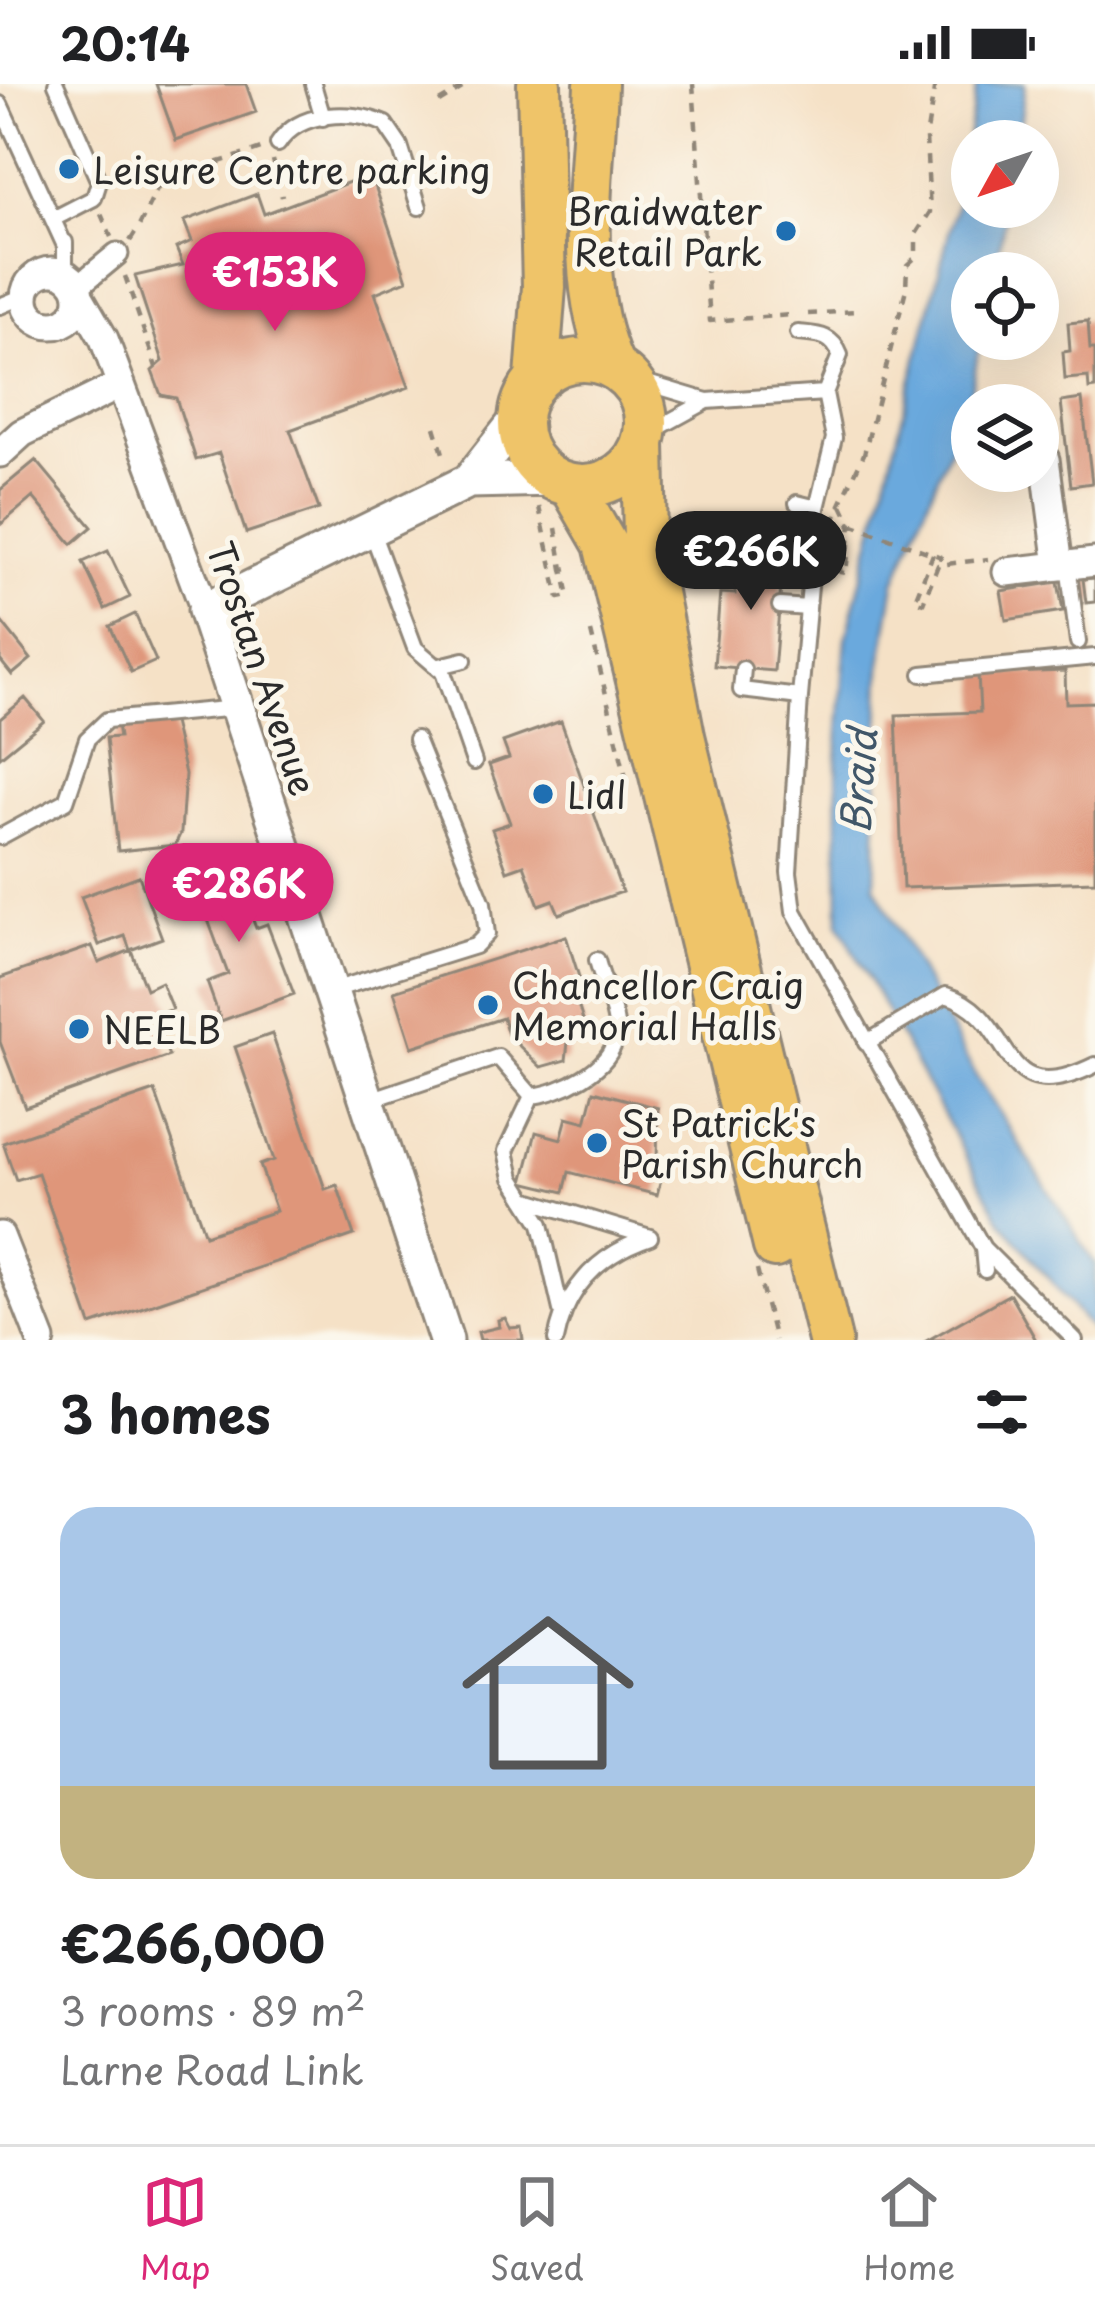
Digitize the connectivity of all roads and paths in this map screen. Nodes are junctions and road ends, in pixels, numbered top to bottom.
1 (56, 84) edge
2 (313, 84) edge
3 (470, 84) edge
4 (539, 84) edge
5 (596, 84) edge
6 (693, 84) edge
7 (935, 84) edge
8 (439, 101) dead end
9 (0, 104) edge
10 (323, 118) junction
11 (278, 144) junction
12 (94, 197) junction
13 (282, 197) dead end
14 (419, 207) dead end
15 (59, 216) junction
16 (118, 257) junction
17 (71, 276) junction
18 (127, 281) junction
19 (118, 284) dead end
20 (12, 301) edge
21 (855, 311) dead end
22 (52, 326) junction
23 (798, 333) dead end
24 (156, 367) dead end
25 (620, 372) junction
26 (115, 376) junction
27 (825, 394) junction
28 (528, 397) junction
29 (706, 401) junction
30 (435, 427) dead end
31 (644, 439) junction
32 (0, 453) edge
33 (465, 483) junction
34 (554, 490) junction
35 (1054, 492) edge
36 (797, 502) dead end
37 (841, 503) junction
38 (818, 508) junction
39 (850, 524) junction
40 (372, 532) junction
41 (836, 533) junction
42 (815, 534) junction
43 (555, 536) dead end
44 (558, 549) junction
45 (549, 551) junction
46 (665, 551) dead end
47 (933, 554) junction
48 (1074, 564) edge
49 (938, 565) junction
50 (1007, 572) joint
51 (812, 574) junction
52 (780, 606) dead end
53 (808, 608) junction
54 (205, 610) junction
55 (1078, 642) dead end
56 (1095, 657) edge
57 (464, 659) dead end
58 (440, 666) junction
59 (743, 669) dead end
60 (922, 674) dead end
61 (800, 697) junction
62 (237, 708) junction
63 (416, 739) dead end
64 (474, 762) dead end
65 (0, 837) edge
66 (597, 960) dead end
67 (330, 991) junction
68 (866, 1043) junction
69 (1095, 1065) edge
70 (532, 1096) junction
71 (366, 1101) junction
72 (525, 1199) junction
73 (0, 1236) edge
74 (982, 1248) junction
75 (985, 1270) dead end
76 (561, 1310) junction
77 (41, 1340) edge
78 (446, 1340) edge
79 (556, 1340) edge
80 (802, 1340) edge
81 (830, 1340) edge
82 (1075, 1340) edge

1 - 12 lane
2 - 10 lane
3 - 8 path
4 - 28 main road
5 - 25 main road
6 - 21 path
7 - 37 path
9 - 15 lane
10 - 11 lane
10 - 14 lane
11 - 13 path
11 - 16 path
12 - 15 lane
12 - 16 path
15 - 17 lane
16 - 17 street
16 - 18 path
17 - 20 street
17 - 22 street
17 - 26 street, Trostan Avenue
18 - 19 path
18 - 24 path
20 - 22 street
22 - 26 street
23 - 27 lane
25 - 28 main road
25 - 29 lane
25 - 31 main road
26 - 32 street
26 - 54 street, Trostan Avenue
27 - 29 lane
27 - 38 lane
28 - 33 street
28 - 34 main road
29 - 31 lane
30 - 33 path
31 - 34 main road
31 - 81 main road
33 - 34 street
33 - 40 street
34 - 45 path
34 - 80 main road
35 - 48 street
36 - 38 lane
37 - 39 path
37 - 41 path
38 - 42 lane
39 - 41 path
39 - 47 path
40 - 54 street
40 - 58 lane
41 - 51 path
42 - 46 path
42 - 51 lane
43 - 44 path
44 - 45 path
44 - 45 path
47 - 49 path
47 - 49 path
48 - 50 street
48 - 55 lane
49 - 50 path
51 - 53 lane
52 - 53 lane
53 - 61 lane
54 - 62 street, Trostan Avenue
56 - 60 lane
57 - 58 lane
58 - 64 lane
59 - 61 lane
61 - 68 lane
62 - 65 lane
62 - 67 street, Trostan Avenue
63 - 67 lane
66 - 70 lane
67 - 71 street, Trostan Avenue
68 - 69 lane
68 - 74 lane
70 - 71 lane
70 - 72 lane
71 - 78 street, Trostan Avenue
72 - 76 lane
72 - 76 lane
73 - 77 street
74 - 75 lane
74 - 82 lane
76 - 79 lane

